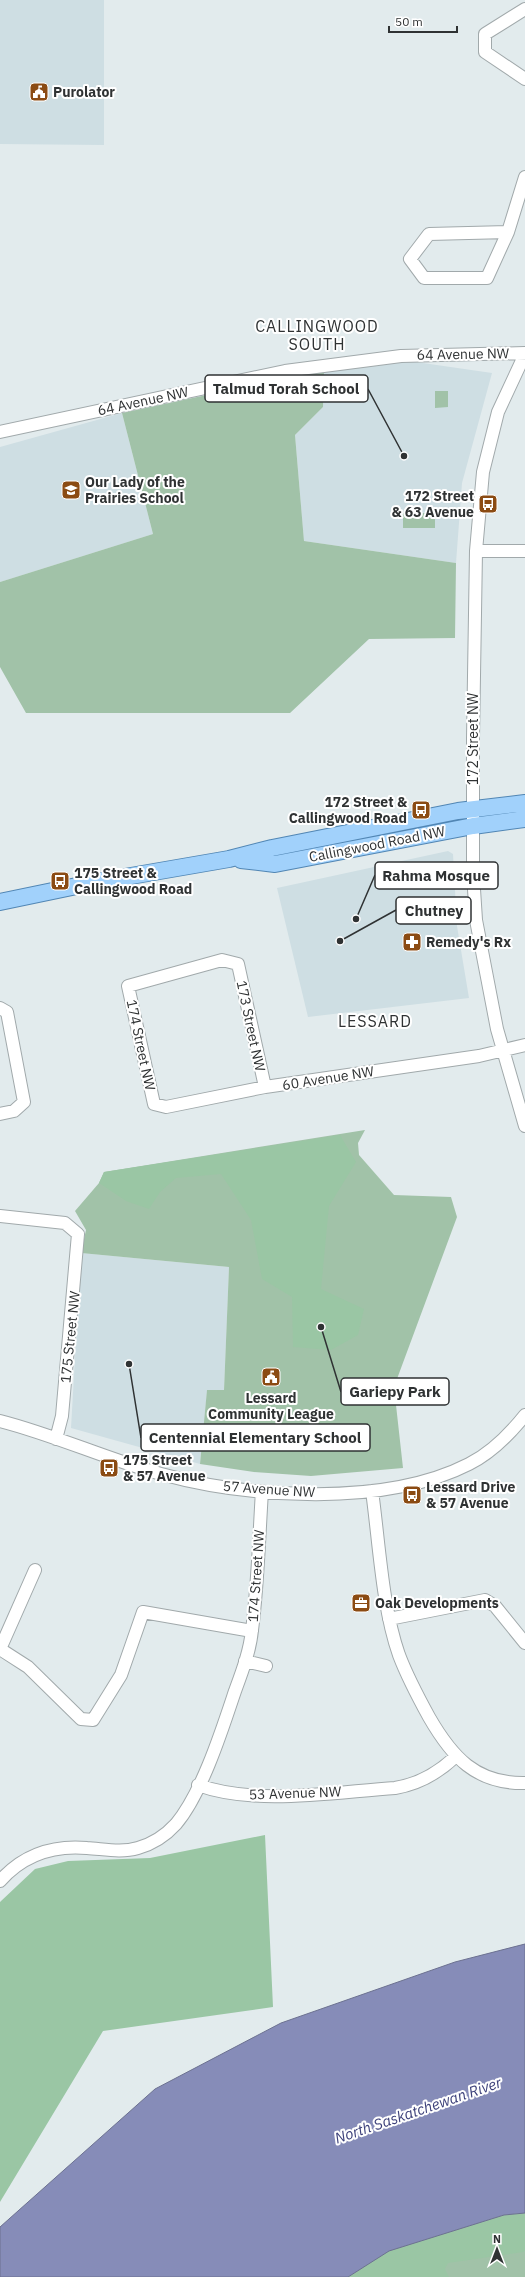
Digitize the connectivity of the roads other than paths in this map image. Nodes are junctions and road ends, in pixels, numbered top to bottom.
1 (525, 9) edge
2 (525, 79) edge
3 (525, 177) edge
4 (508, 232) junction
5 (525, 353) edge
6 (0, 432) edge
7 (476, 551) junction
8 (525, 551) edge
9 (525, 803) edge
10 (473, 809) junction
11 (525, 820) edge
12 (473, 826) junction
13 (229, 860) junction
14 (0, 902) edge
15 (128, 986) joint
16 (4, 1010) edge
17 (525, 1045) edge
18 (502, 1050) junction
19 (264, 1087) junction
20 (154, 1104) joint
21 (0, 1114) edge
22 (525, 1126) edge
23 (0, 1216) edge
24 (525, 1415) edge
25 (0, 1421) edge
26 (56, 1439) junction
27 (262, 1491) junction
28 (372, 1491) junction
29 (35, 1570) dead end
30 (389, 1619) junction
31 (252, 1631) junction
32 (525, 1643) edge
33 (0, 1649) edge
34 (245, 1661) junction
35 (266, 1666) dead end
36 (456, 1757) junction
37 (525, 1783) edge
38 (198, 1785) junction
39 (0, 1881) edge

1 - 2 street
3 - 4 street
4 - 4 street
5 - 6 street, 64 Avenue NW
5 - 7 street, 172 Street NW
7 - 8 street
7 - 10 street, 172 Street NW
9 - 10 main road, Callingwood Road NW
10 - 12 street, 172 Street NW
10 - 13 main road, Callingwood Road NW
11 - 12 main road, Callingwood Road NW
12 - 13 main road, Callingwood Road NW
12 - 18 street, 172 Street NW
13 - 14 main road, Callingwood Road NW
15 - 19 street, 173 Street NW
15 - 20 street, 174 Street NW
16 - 21 street
17 - 18 street, 60 Avenue NW
18 - 19 street, 60 Avenue NW
18 - 22 street, 172 Street NW
19 - 20 street, 60 Avenue NW
23 - 26 street, 175 Street NW
24 - 28 street, 57 Avenue NW
25 - 26 street, 57 Avenue NW
26 - 27 street, 57 Avenue NW
27 - 28 street, 57 Avenue NW
27 - 31 street, 174 Street NW
28 - 30 street
29 - 33 street
30 - 32 street
30 - 36 street
31 - 33 street
31 - 34 street, 174 Street NW
34 - 35 street
34 - 38 street, 174 Street NW
36 - 37 street
36 - 38 street, 53 Avenue NW
38 - 39 street

